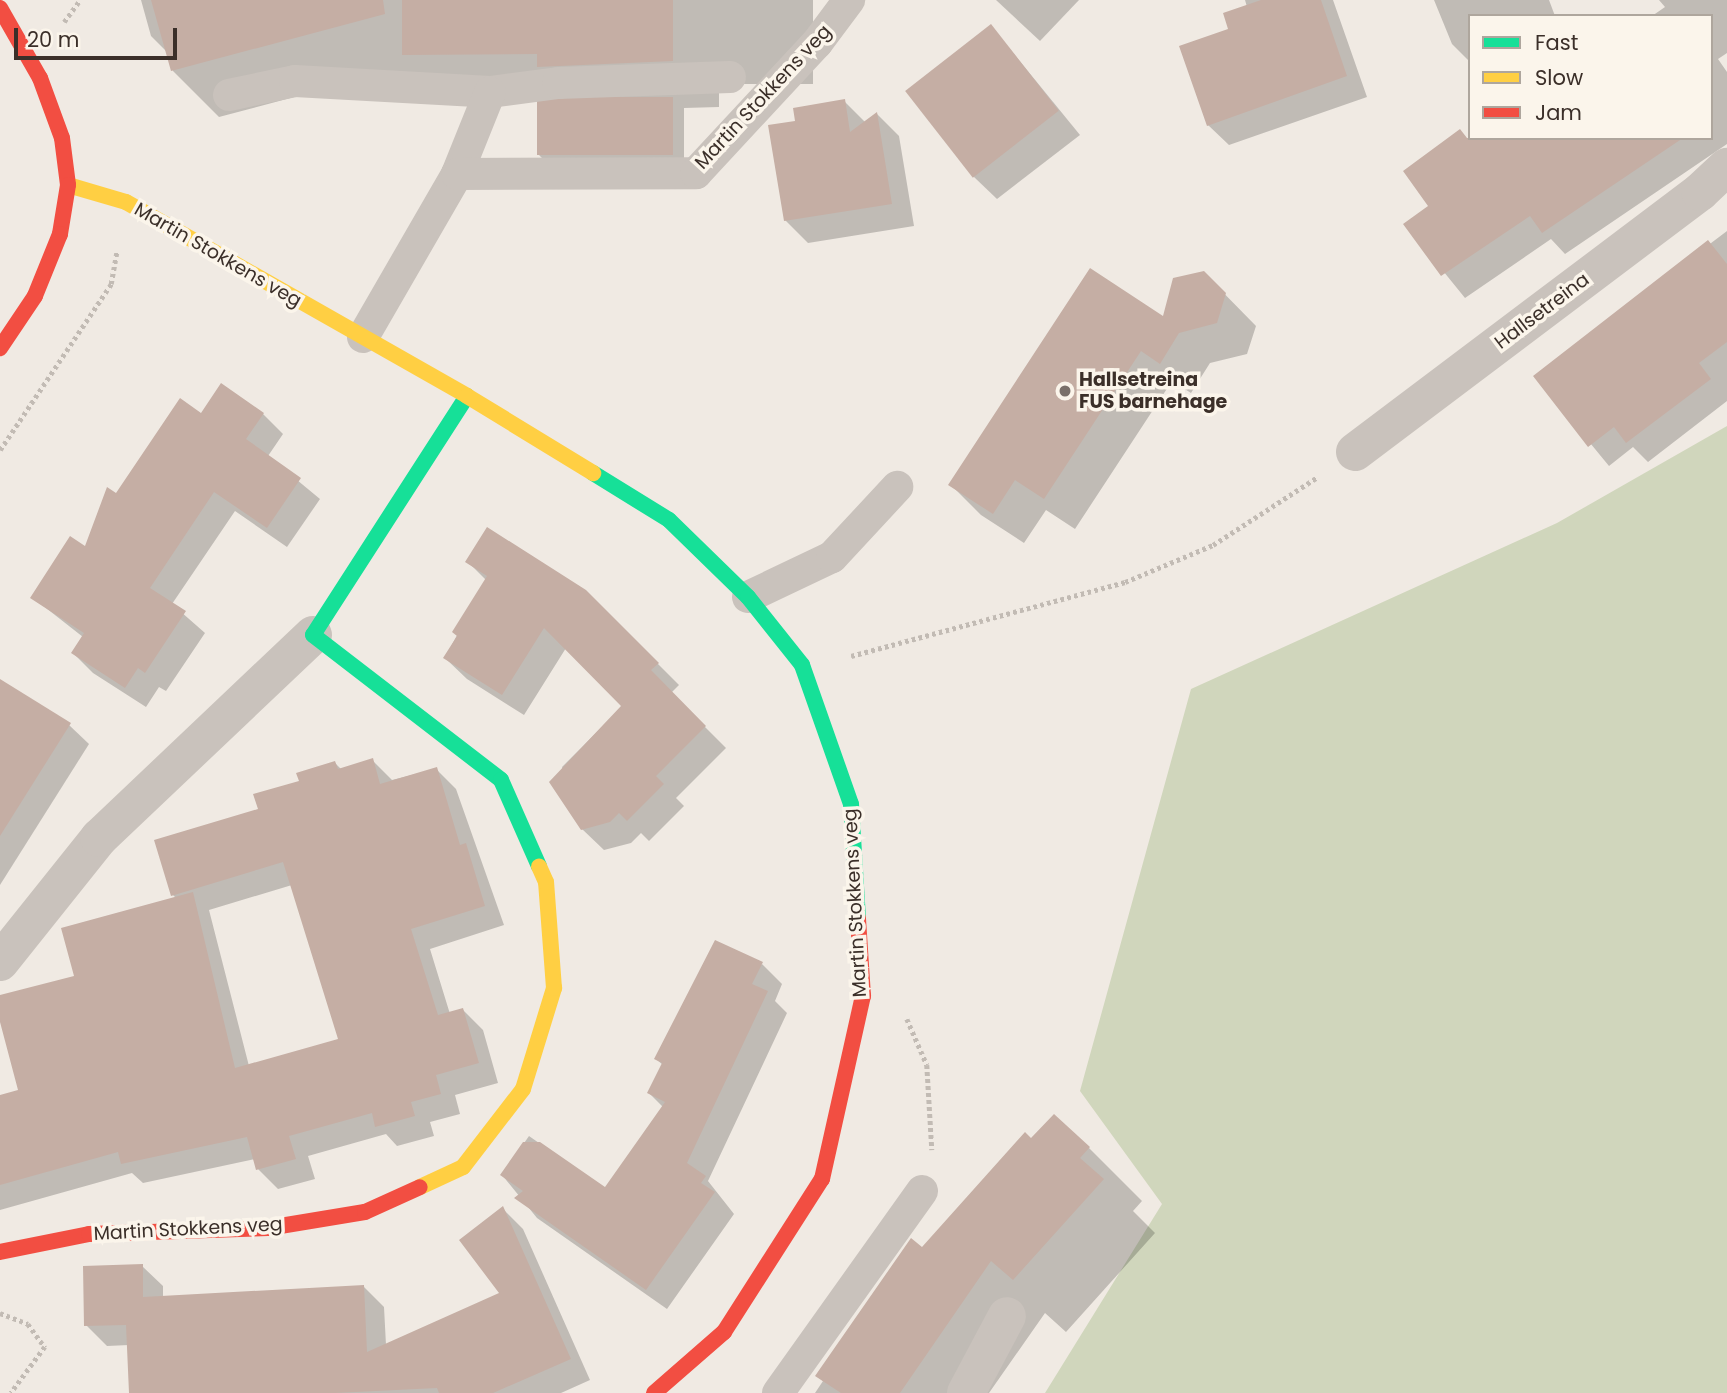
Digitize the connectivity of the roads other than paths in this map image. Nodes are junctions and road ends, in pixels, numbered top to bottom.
1 (849, 0) edge
2 (0, 8) edge
3 (730, 77) dead end
4 (490, 92) junction
5 (229, 95) dead end
6 (1727, 167) edge
7 (457, 174) junction
8 (68, 185) junction
9 (363, 337) junction
10 (0, 348) edge
11 (467, 396) junction
12 (1355, 452) road end
13 (897, 487) dead end
14 (748, 597) junction
15 (313, 635) junction
16 (0, 962) edge
17 (922, 1191) road end
18 (0, 1252) edge
19 (1007, 1316) dead end
20 (654, 1393) edge
21 (778, 1393) edge
22 (966, 1393) edge

1 - 7 lane, Martin Stokkens veg
2 - 8 street
3 - 4 lane, Martin Stokkens veg
4 - 5 lane, Martin Stokkens veg
4 - 7 lane
6 - 12 street, Hallsetreina
7 - 9 lane
8 - 9 street, Martin Stokkens veg
8 - 10 street
9 - 11 street, Martin Stokkens veg
11 - 14 street, Martin Stokkens veg
11 - 15 street
13 - 14 lane
14 - 20 street, Martin Stokkens veg
15 - 16 street
15 - 18 street, Martin Stokkens veg
17 - 21 lane
19 - 22 street

